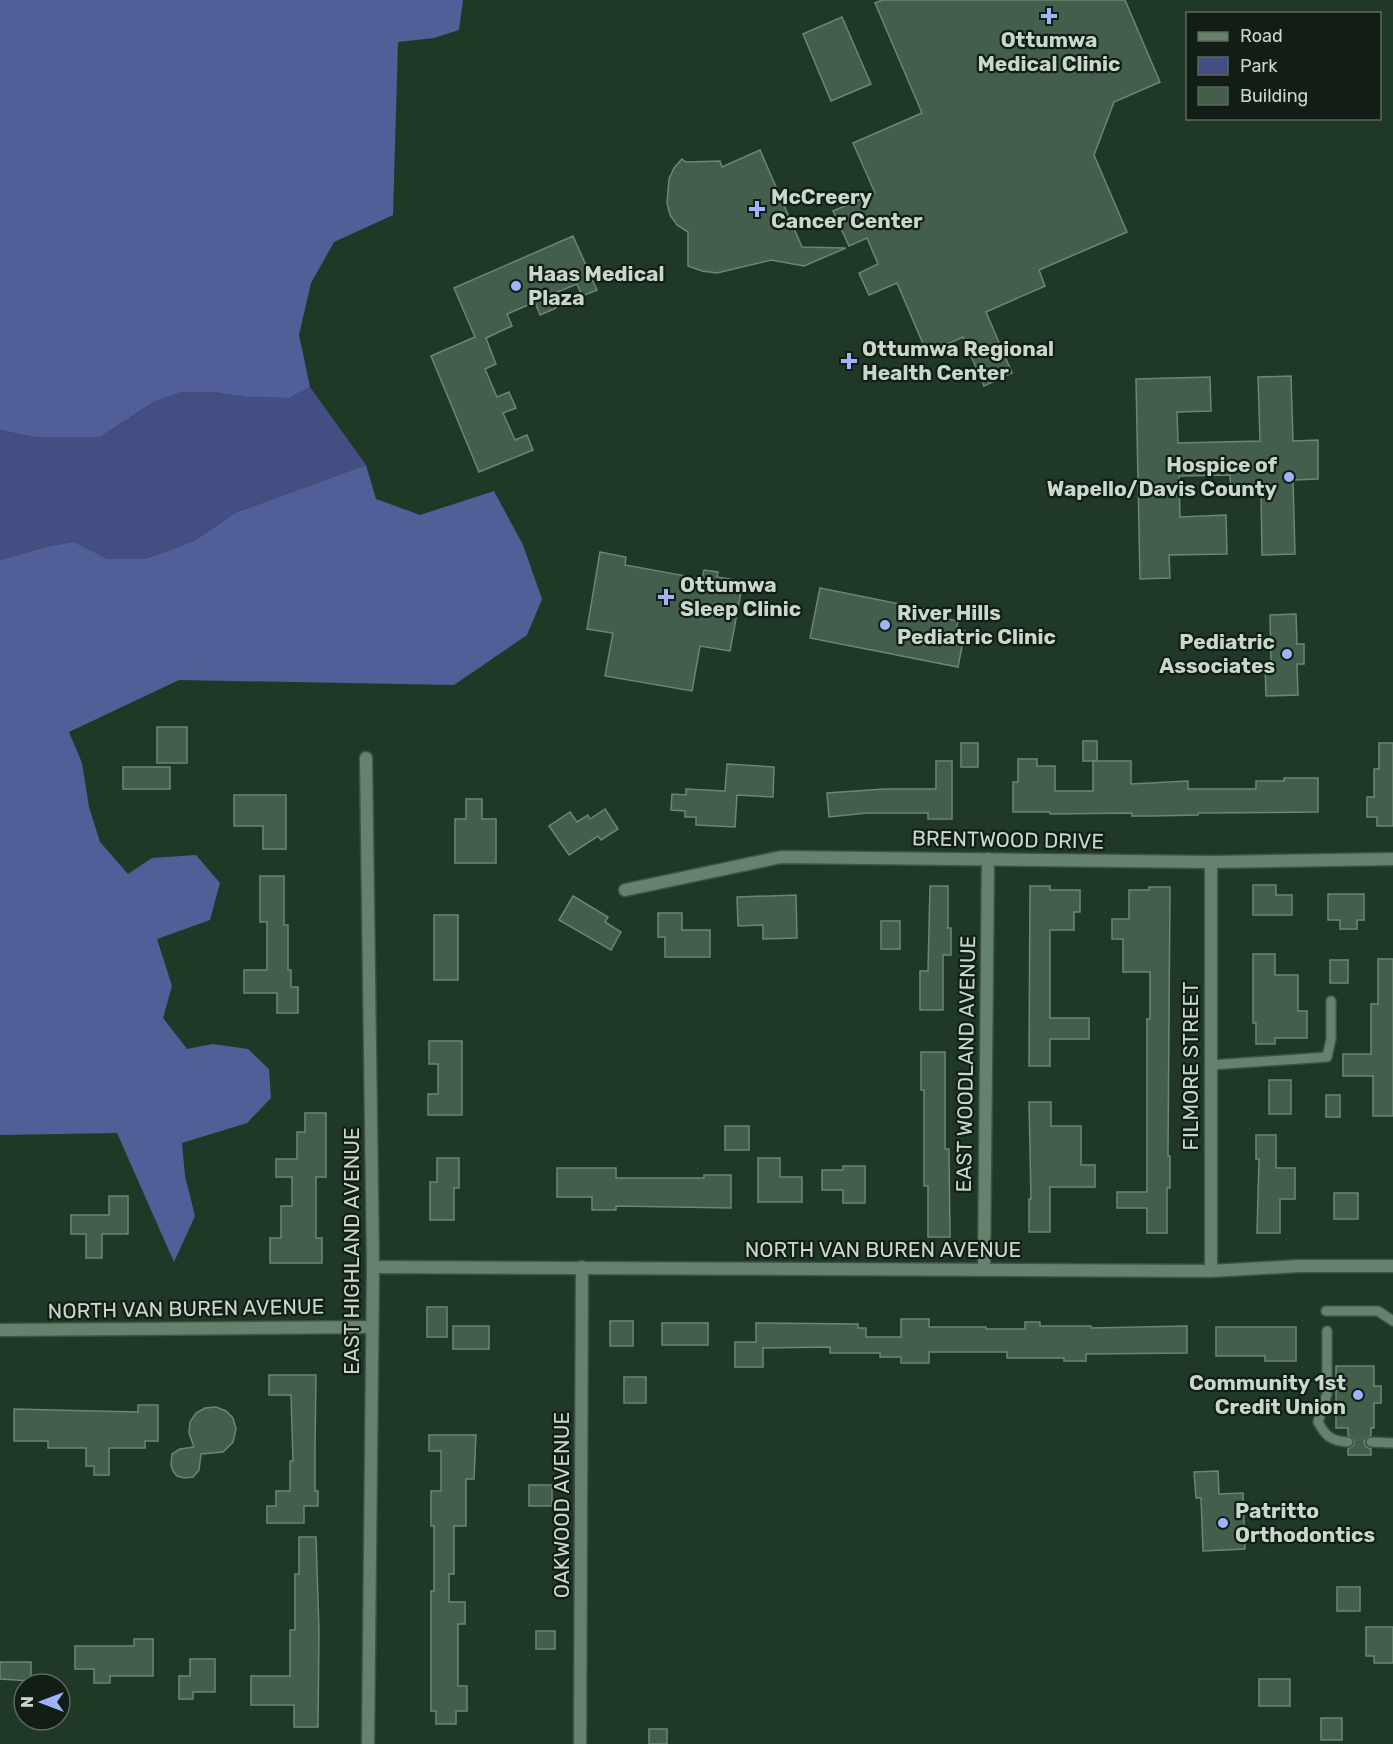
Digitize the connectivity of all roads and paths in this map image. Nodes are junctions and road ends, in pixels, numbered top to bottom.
1 (366, 758) dead end
2 (988, 858) junction
3 (1393, 859) edge
4 (1211, 862) junction
5 (625, 890) dead end
6 (1331, 1001) dead end
7 (1211, 1065) junction
8 (1393, 1266) edge
9 (373, 1267) junction
10 (582, 1267) junction
11 (984, 1270) junction
12 (1211, 1271) junction
13 (1326, 1311) dead end
14 (1393, 1321) edge
15 (372, 1327) junction
16 (0, 1330) edge
17 (1327, 1331) dead end
18 (1348, 1442) dead end
19 (1371, 1443) dead end
20 (1393, 1443) edge
21 (368, 1744) edge
22 (580, 1744) edge

1 - 9 street, EAST HIGHLAND AVENUE
2 - 4 street, BRENTWOOD DRIVE
2 - 5 street, BRENTWOOD DRIVE
2 - 11 street, EAST WOODLAND AVENUE
3 - 4 street, BRENTWOOD DRIVE
4 - 7 street, FILMORE STREET
6 - 7 lane
7 - 12 street, FILMORE STREET
8 - 12 street, NORTH VAN BUREN AVENUE
9 - 10 street, NORTH VAN BUREN AVENUE
9 - 15 street, EAST HIGHLAND AVENUE
10 - 11 street, NORTH VAN BUREN AVENUE
10 - 22 street, OAKWOOD AVENUE
11 - 12 street, NORTH VAN BUREN AVENUE
13 - 14 lane
15 - 16 street, NORTH VAN BUREN AVENUE
15 - 21 street, EAST HIGHLAND AVENUE
17 - 18 lane
19 - 20 lane

